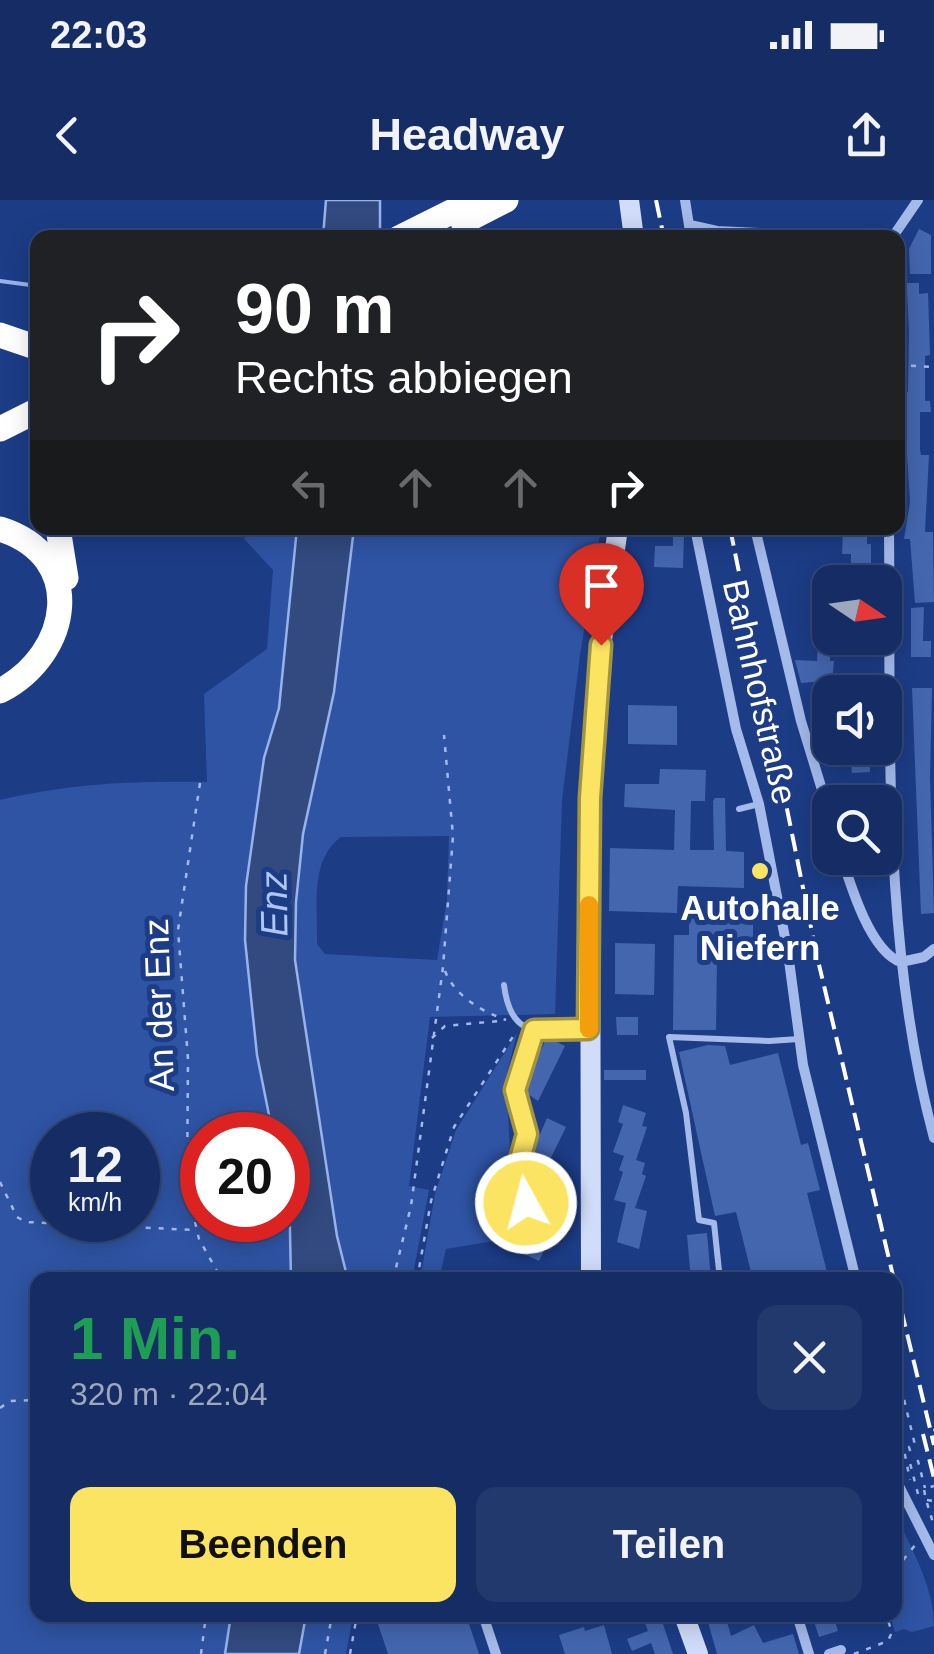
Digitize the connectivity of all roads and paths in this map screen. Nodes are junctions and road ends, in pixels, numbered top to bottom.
1 (474, 200) edge
2 (506, 200) edge
3 (629, 200) edge
4 (685, 200) edge
5 (918, 200) edge
6 (413, 230) edge
7 (448, 230) edge
8 (633, 230) edge
9 (691, 230) edge
10 (897, 230) edge
11 (0, 335) edge
12 (30, 345) edge
13 (905, 366) edge
14 (934, 368) edge
15 (30, 414) edge
16 (0, 428) edge
17 (30, 433) edge
18 (0, 446) edge
19 (0, 529) edge
20 (59, 535) edge
21 (617, 535) edge
22 (696, 535) edge
23 (757, 535) edge
24 (889, 535) edge
25 (0, 690) edge
26 (0, 703) edge
27 (444, 736) dead end
28 (200, 784) dead end
29 (821, 785) edge
30 (759, 804) junction
31 (739, 809) dead end
32 (848, 875) edge
33 (934, 949) edge
34 (900, 962) junction
35 (443, 967) junction
36 (504, 985) dead end
37 (508, 1020) junction
38 (520, 1027) junction
39 (588, 1029) junction
40 (534, 1030) junction
41 (431, 1039) junction
42 (799, 1039) junction
43 (188, 1112) edge
44 (934, 1138) edge
45 (0, 1182) edge
46 (180, 1229) edge
47 (520, 1238) dead end
48 (202, 1242) edge
49 (218, 1272) edge
50 (395, 1272) edge
51 (418, 1272) edge
52 (591, 1272) edge
53 (719, 1272) edge
54 (854, 1272) edge
55 (902, 1391) edge
56 (30, 1400) edge
57 (0, 1408) edge
58 (924, 1486) junction
59 (934, 1486) edge
60 (917, 1490) dead end
61 (902, 1492) edge
62 (916, 1496) dead end
63 (926, 1499) junction
64 (934, 1501) edge
65 (934, 1526) edge
66 (916, 1544) dead end
67 (934, 1555) edge
68 (902, 1561) edge
69 (205, 1622) edge
70 (331, 1622) edge
71 (357, 1622) edge
72 (485, 1622) edge
73 (687, 1622) edge
74 (800, 1622) edge
75 (888, 1622) edge
76 (201, 1654) edge
77 (326, 1654) edge
78 (350, 1654) edge
79 (496, 1654) edge
80 (698, 1654) edge
81 (810, 1654) edge
82 (854, 1654) edge

1 - 6 highway
2 - 7 highway
3 - 8 street
4 - 9 street
5 - 10 street
11 - 12 highway
13 - 14 path
15 - 16 highway
17 - 18 highway
19 - 25 highway
20 - 26 highway
21 - 39 street
22 - 30 street, Bahnhofstraße
23 - 29 street
24 - 34 street
27 - 35 path
28 - 43 path, An der Enz
30 - 31 lane
30 - 42 street, Bahnhofstraße
32 - 34 street
33 - 34 street
34 - 44 street
35 - 37 path
35 - 41 path
36 - 37 lane
37 - 38 lane
37 - 41 path
38 - 40 lane
38 - 51 path
39 - 40 lane
39 - 52 street
40 - 47 lane
41 - 50 path
42 - 53 lane
42 - 54 street, Bahnhofstraße
45 - 46 path
48 - 49 path, An der Enz
55 - 62 path
56 - 57 path
58 - 59 path
58 - 60 path
58 - 63 path
61 - 67 street
63 - 64 path
63 - 65 path
66 - 68 path
69 - 76 path
70 - 77 path
71 - 78 path
72 - 79 street
73 - 80 street
74 - 81 street
75 - 82 path

